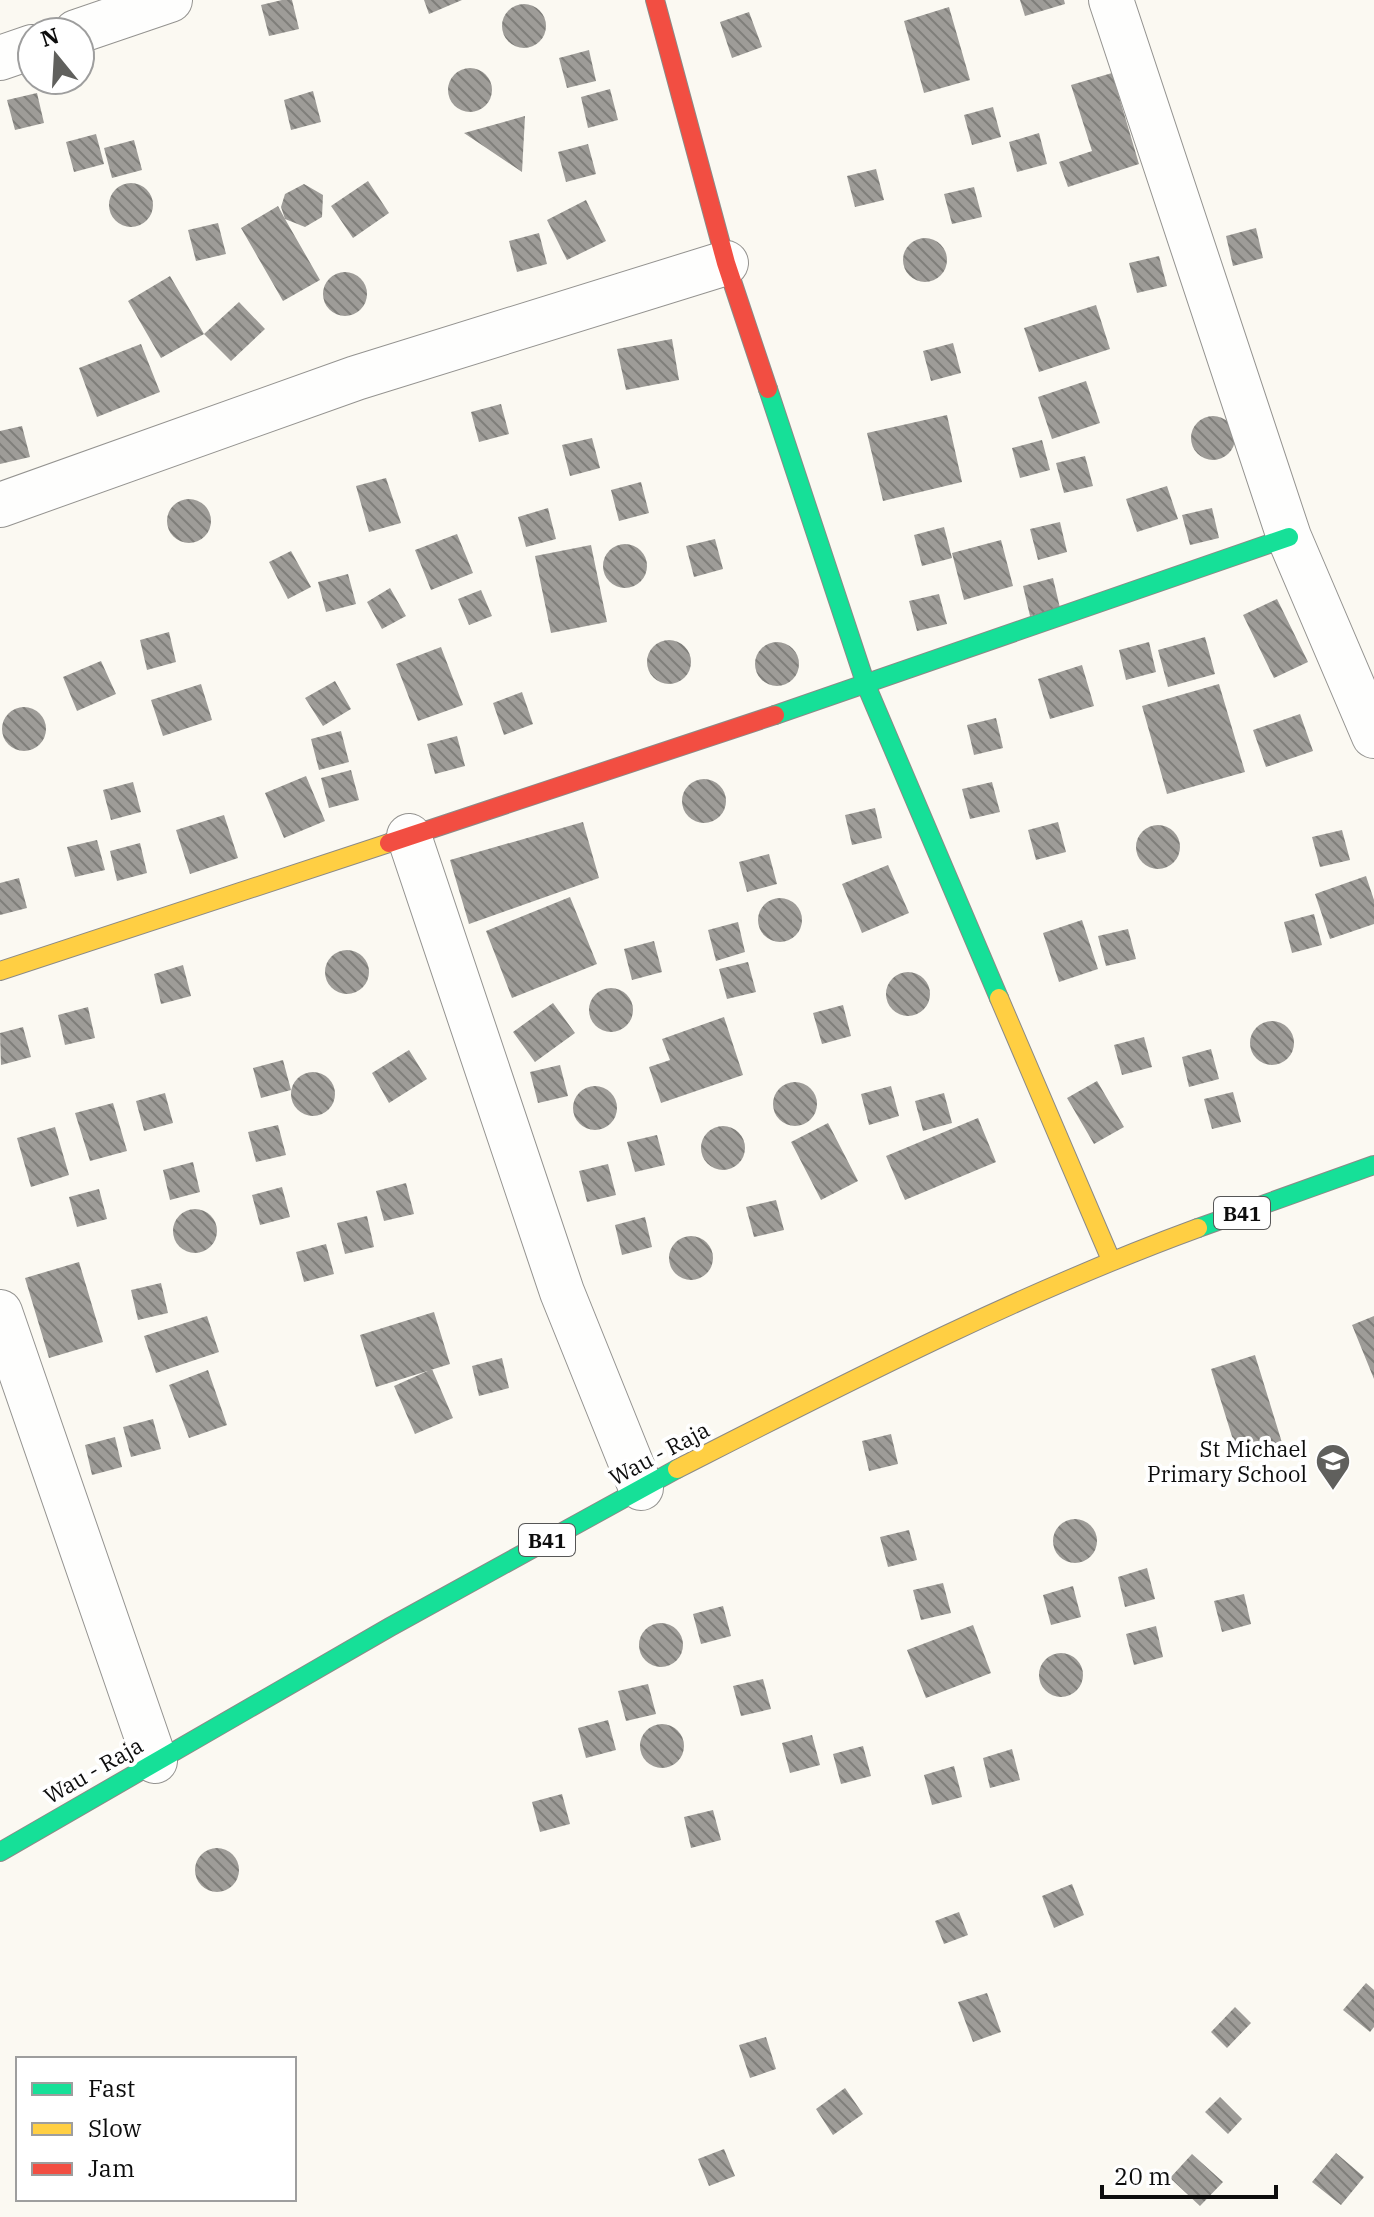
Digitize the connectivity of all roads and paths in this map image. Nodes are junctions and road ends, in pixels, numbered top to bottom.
1 (170, 0) edge
2 (655, 0) edge
3 (1111, 0) edge
4 (96, 25) edge
5 (726, 263) junction
6 (0, 505) edge
7 (1289, 537) junction
8 (866, 685) junction
9 (1374, 736) edge
10 (409, 836) junction
11 (0, 971) edge
12 (1374, 1165) edge
13 (1111, 1260) junction
14 (0, 1312) edge
15 (641, 1488) junction
16 (155, 1761) junction
17 (0, 1852) edge

1 - 4 street
2 - 5 street
3 - 7 street
5 - 6 street
5 - 8 street
7 - 8 street
7 - 9 street
8 - 10 street
8 - 13 street
10 - 11 street
10 - 15 street
12 - 13 street, Wau - Raja / B41
13 - 15 street, Wau - Raja / B41
14 - 16 street
15 - 16 street, Wau - Raja / B41
16 - 17 street, Wau - Raja / B41

